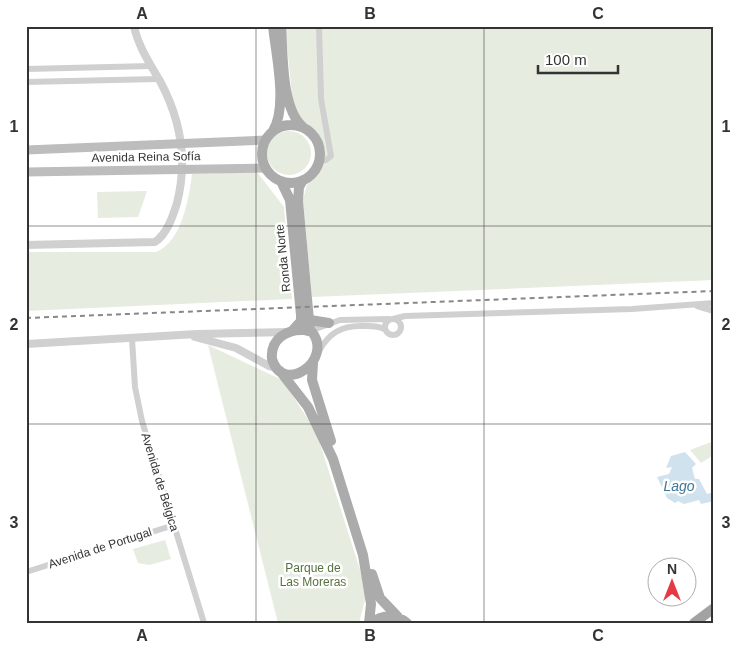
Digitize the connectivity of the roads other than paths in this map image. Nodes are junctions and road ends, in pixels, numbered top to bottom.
1 (134, 26) edge
2 (273, 26) edge
3 (281, 26) edge
4 (319, 26) edge
5 (151, 66) junction
6 (66, 68) junction
7 (26, 70) edge
8 (158, 79) junction
9 (66, 81) junction
10 (26, 82) edge
11 (305, 129) junction
12 (273, 132) junction
13 (266, 140) junction
14 (182, 145) junction
15 (26, 150) edge
16 (319, 161) junction
17 (182, 168) junction
18 (266, 168) junction
19 (26, 172) edge
20 (303, 180) junction
21 (281, 181) junction
22 (26, 245) edge
23 (714, 303) edge
24 (693, 305) junction
25 (714, 311) edge
26 (412, 318) junction
27 (391, 319) junction
28 (310, 320) junction
29 (329, 322) junction
30 (401, 326) junction
31 (384, 329) junction
32 (290, 331) junction
33 (310, 331) junction
34 (178, 335) junction
35 (132, 339) junction
36 (26, 344) edge
37 (314, 360) junction
38 (278, 370) junction
39 (333, 459) junction
40 (174, 525) junction
41 (363, 555) junction
42 (26, 572) edge
43 (714, 608) edge
44 (402, 620) edge
45 (204, 623) edge
46 (370, 623) edge
47 (694, 623) edge

1 - 5 street
2 - 12 main road
3 - 11 main road
4 - 16 street
5 - 6 street
5 - 8 street
6 - 7 street
6 - 9 street
8 - 9 street
8 - 14 street
9 - 10 street
11 - 12 main road
11 - 16 main road
12 - 13 main road
13 - 14 main road, Avenida Reina Sofía
13 - 18 main road
14 - 15 main road, Avenida Reina Sofía
14 - 17 street
16 - 20 main road, Ronda Norte
17 - 18 main road, Avenida Reina Sofía
17 - 19 main road, Avenida Reina Sofía
17 - 22 street
18 - 21 main road, Ronda Norte
20 - 21 main road
20 - 28 main road, Ronda Norte
21 - 32 main road, Ronda Norte
23 - 24 street
24 - 25 street
24 - 26 street
26 - 27 street
26 - 30 street
27 - 29 street
27 - 30 street
27 - 31 street
28 - 29 main road
28 - 33 main road, Ronda Norte
29 - 33 street
30 - 31 street
31 - 37 street
32 - 33 main road
32 - 34 street
32 - 38 main road
33 - 37 main road
34 - 35 street
34 - 38 street
35 - 36 street
35 - 40 street, Avenida de Bélgica
37 - 38 main road
37 - 39 main road
38 - 39 main road
39 - 41 main road
40 - 42 street, Avenida de Portugal
40 - 45 street, Avenida de Bélgica
41 - 44 main road
41 - 46 main road
43 - 47 highway
44 - 46 main road

